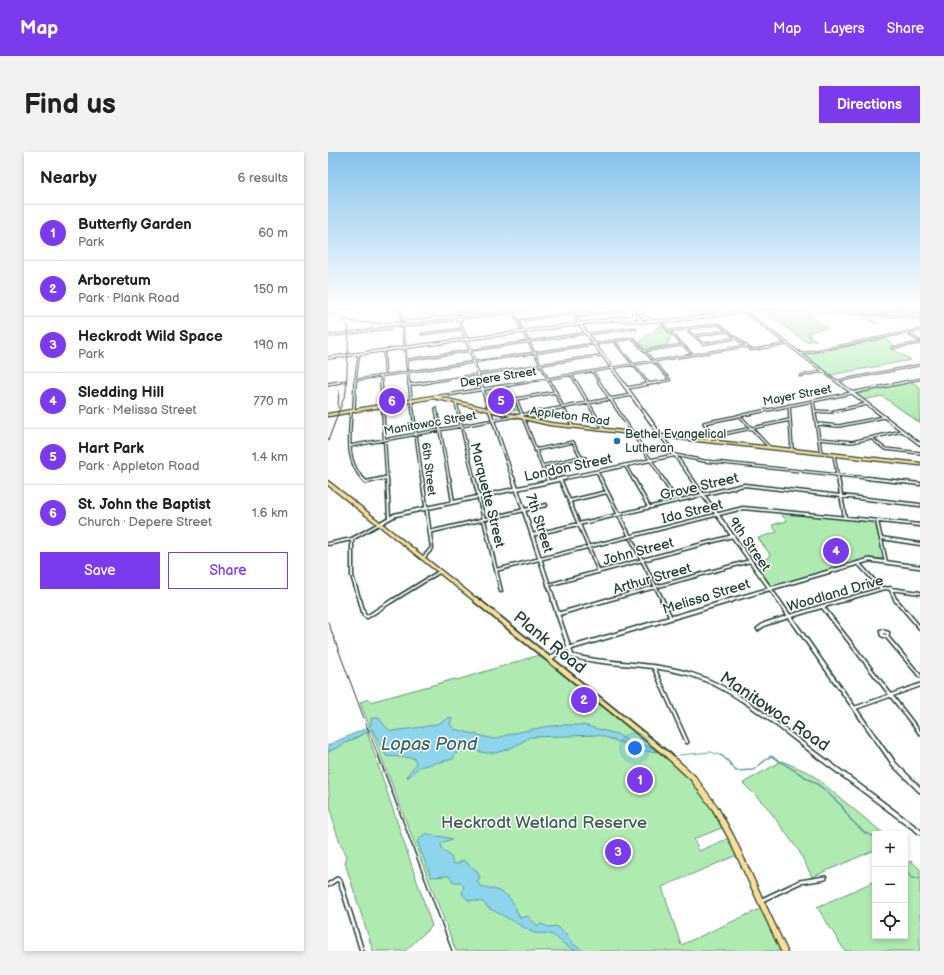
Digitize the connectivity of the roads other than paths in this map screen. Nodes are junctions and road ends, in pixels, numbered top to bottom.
1 (404, 343) edge
2 (437, 343) edge
3 (467, 343) edge
4 (519, 343) edge
5 (530, 343) edge
6 (599, 343) edge
7 (616, 343) edge
8 (637, 343) edge
9 (743, 343) edge
10 (858, 343) edge
11 (914, 343) edge
12 (594, 344) junction
13 (682, 344) joint
14 (788, 344) joint
15 (746, 346) junction
16 (405, 348) junction
17 (892, 348) dead end
18 (469, 350) junction
19 (384, 351) junction
20 (644, 351) junction
21 (535, 353) junction
22 (359, 354) junction
23 (800, 354) junction
24 (603, 355) junction
25 (693, 355) junction
26 (328, 358) edge
27 (407, 360) junction
28 (653, 361) junction
29 (473, 362) junction
30 (632, 364) junction
31 (541, 365) junction
32 (920, 365) edge
33 (612, 367) junction
34 (592, 371) junction
35 (408, 372) junction
36 (824, 372) junction
37 (571, 374) junction
38 (385, 375) junction
39 (478, 375) junction
40 (381, 376) junction
41 (800, 376) dead end
42 (548, 378) junction
43 (920, 379) edge
44 (354, 380) junction
45 (837, 381) junction
46 (346, 382) dead end
47 (328, 384) edge
48 (649, 384) junction
49 (409, 385) junction
50 (627, 388) junction
51 (482, 389) junction
52 (556, 392) junction
53 (852, 393) junction
54 (632, 395) junction
55 (434, 397) junction
56 (610, 399) junction
57 (411, 401) junction
58 (813, 401) junction
59 (456, 403) junction
60 (588, 403) junction
61 (867, 404) junction
62 (383, 405) junction
63 (789, 405) junction
64 (564, 408) junction
65 (436, 409) dead end
66 (352, 410) junction
67 (490, 411) junction
68 (815, 411) junction
69 (328, 414) edge
70 (522, 415) junction
71 (739, 415) junction
72 (513, 417) junction
73 (884, 417) junction
74 (523, 419) junction
75 (493, 420) junction
76 (790, 420) junction
77 (817, 424) junction
78 (461, 426) junction
79 (573, 427) junction
80 (752, 428) junction
81 (439, 430) junction
82 (604, 430) junction
83 (902, 431) junction
84 (416, 434) junction
85 (633, 434) junction
86 (714, 436) junction
87 (662, 437) junction
88 (871, 438) junction
89 (819, 439) junction
90 (385, 440) junction
91 (720, 443) junction
92 (920, 444) edge
93 (350, 446) junction
94 (770, 448) junction
95 (535, 450) junction
96 (792, 450) junction
97 (920, 452) edge
98 (821, 453) junction
99 (675, 455) junction
100 (834, 455) junction
101 (581, 457) junction
102 (585, 458) dead end
103 (650, 460) junction
104 (920, 464) edge
105 (625, 465) junction
106 (542, 466) junction
107 (597, 472) junction
108 (838, 475) junction
109 (387, 478) junction
110 (560, 480) junction
111 (548, 482) junction
112 (328, 483) edge
113 (920, 484) edge
114 (516, 489) junction
115 (607, 492) junction
116 (703, 495) junction
117 (842, 496) junction
118 (478, 497) junction
119 (569, 501) junction
120 (677, 501) junction
121 (453, 502) junction
122 (546, 505) dead end
123 (920, 505) edge
124 (425, 508) junction
125 (649, 508) junction
126 (524, 511) junction
127 (619, 515) junction
128 (717, 515) junction
129 (389, 517) junction
130 (845, 518) junction
131 (484, 520) junction
132 (878, 521) junction
133 (379, 524) junction
134 (579, 524) junction
135 (920, 525) edge
136 (429, 532) junction
137 (532, 535) junction
138 (733, 536) junction
139 (630, 537) junction
140 (352, 538) junction
141 (881, 538) junction
142 (328, 544) edge
143 (920, 544) edge
144 (588, 547) junction
145 (422, 558) junction
146 (540, 559) junction
147 (642, 560) junction
148 (750, 561) junction
149 (886, 562) junction
150 (858, 563) junction
151 (920, 568) edge
152 (496, 570) junction
153 (439, 572) junction
154 (599, 572) junction
155 (548, 585) junction
156 (656, 587) junction
157 (770, 588) junction
158 (881, 588) junction
159 (890, 588) junction
160 (501, 591) dead end
161 (920, 593) edge
162 (822, 606) junction
163 (558, 614) junction
164 (790, 616) junction
165 (671, 618) junction
166 (914, 622) junction
167 (920, 622) edge
168 (920, 628) edge
169 (758, 629) dead end
170 (887, 637) dead end
171 (569, 648) junction
172 (558, 652) junction
173 (572, 656) junction
174 (550, 660) junction
175 (654, 668) junction
176 (920, 676) edge
177 (920, 685) edge
178 (891, 696) junction
179 (855, 708) junction
180 (920, 733) edge
181 (687, 742) dead end
182 (920, 790) edge
183 (920, 832) edge
184 (825, 878) dead end
185 (328, 885) edge
186 (761, 901) junction
187 (362, 951) edge
188 (784, 951) edge

1 - 16 street, 6th Street
2 - 16 main road
3 - 18 street, 7th Street
4 - 18 street
5 - 21 street
6 - 12 street
7 - 30 street
8 - 20 street
9 - 15 street
10 - 23 street
11 - 17 street
12 - 21 street
12 - 24 main road, 9th Street
13 - 20 street
13 - 25 street
14 - 15 street, Depere Street
14 - 23 street
15 - 25 street, Depere Street
16 - 19 main road
16 - 27 street, 6th Street
18 - 27 street
18 - 29 street, 7th Street
19 - 22 main road
19 - 38 street
20 - 28 street
21 - 29 street
21 - 31 street
22 - 26 main road
22 - 44 street
23 - 36 street
24 - 31 street
24 - 33 main road, 9th Street
25 - 28 street, Depere Street
27 - 35 street, 6th Street
28 - 30 street, Depere Street
28 - 48 street
29 - 35 street
29 - 39 street, 7th Street
30 - 33 street, Depere Street
30 - 48 street
31 - 39 street
31 - 42 street
32 - 45 street
33 - 34 street, Depere Street
33 - 50 main road, 9th Street
34 - 37 street, Depere Street
34 - 56 street
35 - 38 street
35 - 49 street, 6th Street
36 - 41 street
36 - 45 street
37 - 42 street, Depere Street
37 - 60 street
38 - 40 street
39 - 49 street
39 - 51 street, 7th Street
40 - 44 street
40 - 62 street
42 - 51 street, Depere Street
42 - 52 street
43 - 53 street, Mayer Street
44 - 66 street
45 - 53 street
46 - 47 street
48 - 50 street
49 - 57 street, 6th Street
50 - 54 main road, 9th Street
51 - 55 street, Depere Street
51 - 67 street, 7th Street
52 - 64 street
52 - 70 street
53 - 58 street, Mayer Street
53 - 61 street
54 - 56 street, Manitowoc Street
54 - 87 main road, 9th Street
55 - 57 main road, Depere Street
55 - 59 main road, Appleton Road
56 - 60 street, Manitowoc Street
56 - 85 street
57 - 62 main road, Depere Street
57 - 84 street, 6th Street
58 - 63 street, Mayer Street
58 - 68 street
59 - 67 main road, Appleton Road
59 - 78 street, Marquette Street
60 - 64 street, Manitowoc Street
60 - 82 street
61 - 68 street
61 - 73 street
62 - 66 main road, Depere Street
62 - 90 street
63 - 71 street, Mayer Street
63 - 76 street
64 - 70 street, Manitowoc Street
64 - 79 street
65 - 81 street
66 - 69 main road, Depere Street
66 - 93 street
67 - 72 main road, Appleton Road
67 - 75 street, 7th Street
68 - 77 street
70 - 72 street, Manitowoc Street
70 - 74 street
71 - 80 street
71 - 86 street, Mayer Street
72 - 74 main road, Appleton Road
72 - 75 street, Manitowoc Street
73 - 77 street
73 - 83 street
74 - 79 main road, Appleton Road
74 - 95 street
75 - 78 street, Manitowoc Street
75 - 114 street, 7th Street
76 - 80 street
76 - 96 street
77 - 89 street
78 - 81 street, Manitowoc Street
78 - 118 street, Marquette Street
79 - 82 main road, Appleton Road
80 - 86 street
80 - 94 street
81 - 84 street, Manitowoc Street
81 - 121 street
82 - 85 main road, Appleton Road
83 - 88 street
83 - 92 street
84 - 90 street, Manitowoc Street
84 - 124 street, 6th Street
85 - 87 main road, Appleton Road
85 - 103 street
86 - 91 street, Mayer Street
87 - 91 main road, Appleton Road
87 - 99 street, 9th Street
88 - 89 street
88 - 97 street
89 - 98 street
90 - 93 street, Manitowoc Street
90 - 109 street
91 - 94 main road, Appleton Road
93 - 109 street
94 - 96 main road, Appleton Road
95 - 101 street
95 - 106 street
96 - 98 main road, Appleton Road
98 - 100 main road, Appleton Road
99 - 103 street, London Street
99 - 108 street, London Street
99 - 116 street, 9th Street
100 - 104 main road, Appleton Road
100 - 108 street
101 - 102 street
101 - 106 street
103 - 105 street, London Street
103 - 120 street
105 - 107 street, London Street
105 - 125 street
106 - 111 street
107 - 110 street, London Street
107 - 115 street
108 - 113 street, London Street
108 - 117 street
109 - 129 street
110 - 111 street, London Street
110 - 119 street
111 - 114 street, London Street
112 - 133 main road, Plank Road
114 - 118 street, London Street
114 - 126 street, 7th Street
115 - 119 street
115 - 127 street
116 - 117 street, Grove Street
116 - 120 street, Grove Street
116 - 128 street, 9th Street
117 - 123 street, Grove Street
117 - 130 street
118 - 121 street, London Street
118 - 131 street, Marquette Street
119 - 134 street
120 - 125 street, Grove Street
121 - 124 street, London Street
122 - 126 street
124 - 129 street, London Street
124 - 136 street, 6th Street
125 - 127 street, Grove Street
126 - 131 street
126 - 137 street, 7th Street
127 - 134 street, Grove Street
127 - 139 street
128 - 130 street, Ida Street
128 - 138 street, 9th Street
128 - 139 street, Ida Street
129 - 133 street
130 - 132 street, Ida Street
131 - 136 street
131 - 152 street, Marquette Street
132 - 135 street, Ida Street
132 - 141 street
133 - 140 street
133 - 145 main road, Plank Road
134 - 137 street, Grove Street
134 - 144 street
136 - 145 street, 6th Street
137 - 146 street, 7th Street
138 - 147 street, John Street
138 - 148 street, 9th Street
139 - 144 street, Ida Street
139 - 147 street
140 - 142 street
140 - 153 street
141 - 143 street
141 - 149 street
144 - 146 street, Ida Street
144 - 154 street
145 - 153 main road, Plank Road
146 - 152 street, Ida Street
146 - 155 street, 7th Street
147 - 154 street, John Street
147 - 156 street
148 - 156 street, Arthur Street
148 - 157 street, 9th Street
149 - 150 street, Melissa Street
149 - 151 street, Melissa Street
150 - 157 street, Melissa Street
150 - 158 street
152 - 160 street, Marquette Street
153 - 174 main road, Plank Road
154 - 155 street, John Street
155 - 163 street, 7th Street
156 - 163 street, Arthur Street
156 - 165 street
157 - 164 street, 9th Street
157 - 165 street, Melissa Street
158 - 159 street, Woodland Drive
158 - 162 street, Woodland Drive
159 - 161 street, Woodland Drive
159 - 166 street
162 - 164 street, Woodland Drive
162 - 178 street
163 - 171 street, 7th Street
164 - 169 street, Woodland Drive
164 - 179 street, 9th Street
165 - 171 street, Melissa Street
166 - 167 street
166 - 168 street
170 - 176 street
171 - 172 street, Melissa Street
171 - 173 street, 7th Street
172 - 173 street, Manitowoc Road
172 - 174 street, Melissa Street
173 - 175 street, Manitowoc Road
174 - 186 main road, Plank Road
175 - 181 street
175 - 183 street, Manitowoc Road
177 - 178 street
178 - 179 street
178 - 180 street
179 - 182 street, 9th Street
184 - 186 street
185 - 187 street
186 - 188 main road, Plank Road

